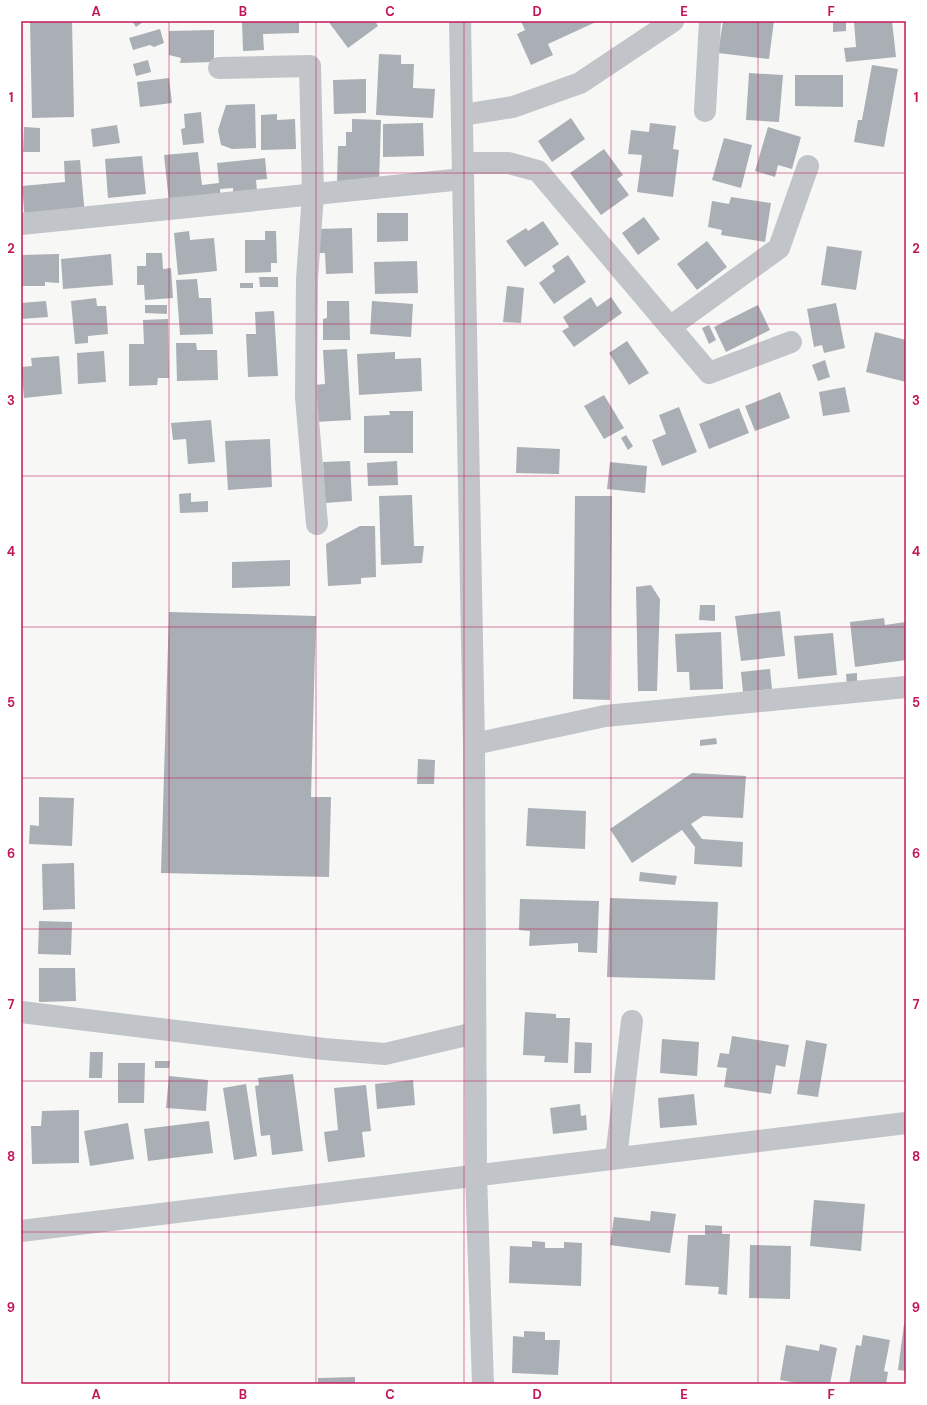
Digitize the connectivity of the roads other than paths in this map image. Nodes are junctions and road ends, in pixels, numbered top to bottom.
1 (460, 21) edge
2 (673, 21) edge
3 (710, 21) edge
4 (219, 68) dead end
5 (705, 111) dead end
6 (463, 115) junction
7 (808, 166) dead end
8 (462, 171) junction
9 (313, 194) junction
10 (21, 224) edge
11 (670, 327) junction
12 (791, 342) dead end
13 (317, 524) dead end
14 (906, 686) edge
15 (474, 744) junction
16 (21, 1012) edge
17 (632, 1021) dead end
18 (475, 1033) junction
19 (906, 1123) edge
20 (616, 1158) junction
21 (476, 1175) junction
22 (21, 1231) edge
23 (483, 1384) edge

1 - 6 street
2 - 6 street
3 - 5 street
4 - 9 street
6 - 8 street
7 - 11 street
8 - 9 street
8 - 11 street
8 - 15 street
9 - 10 street
9 - 13 street
11 - 12 street
14 - 15 street
15 - 18 street
16 - 18 street
17 - 20 street
18 - 21 street
19 - 20 street
20 - 21 street
21 - 22 street
21 - 23 street

